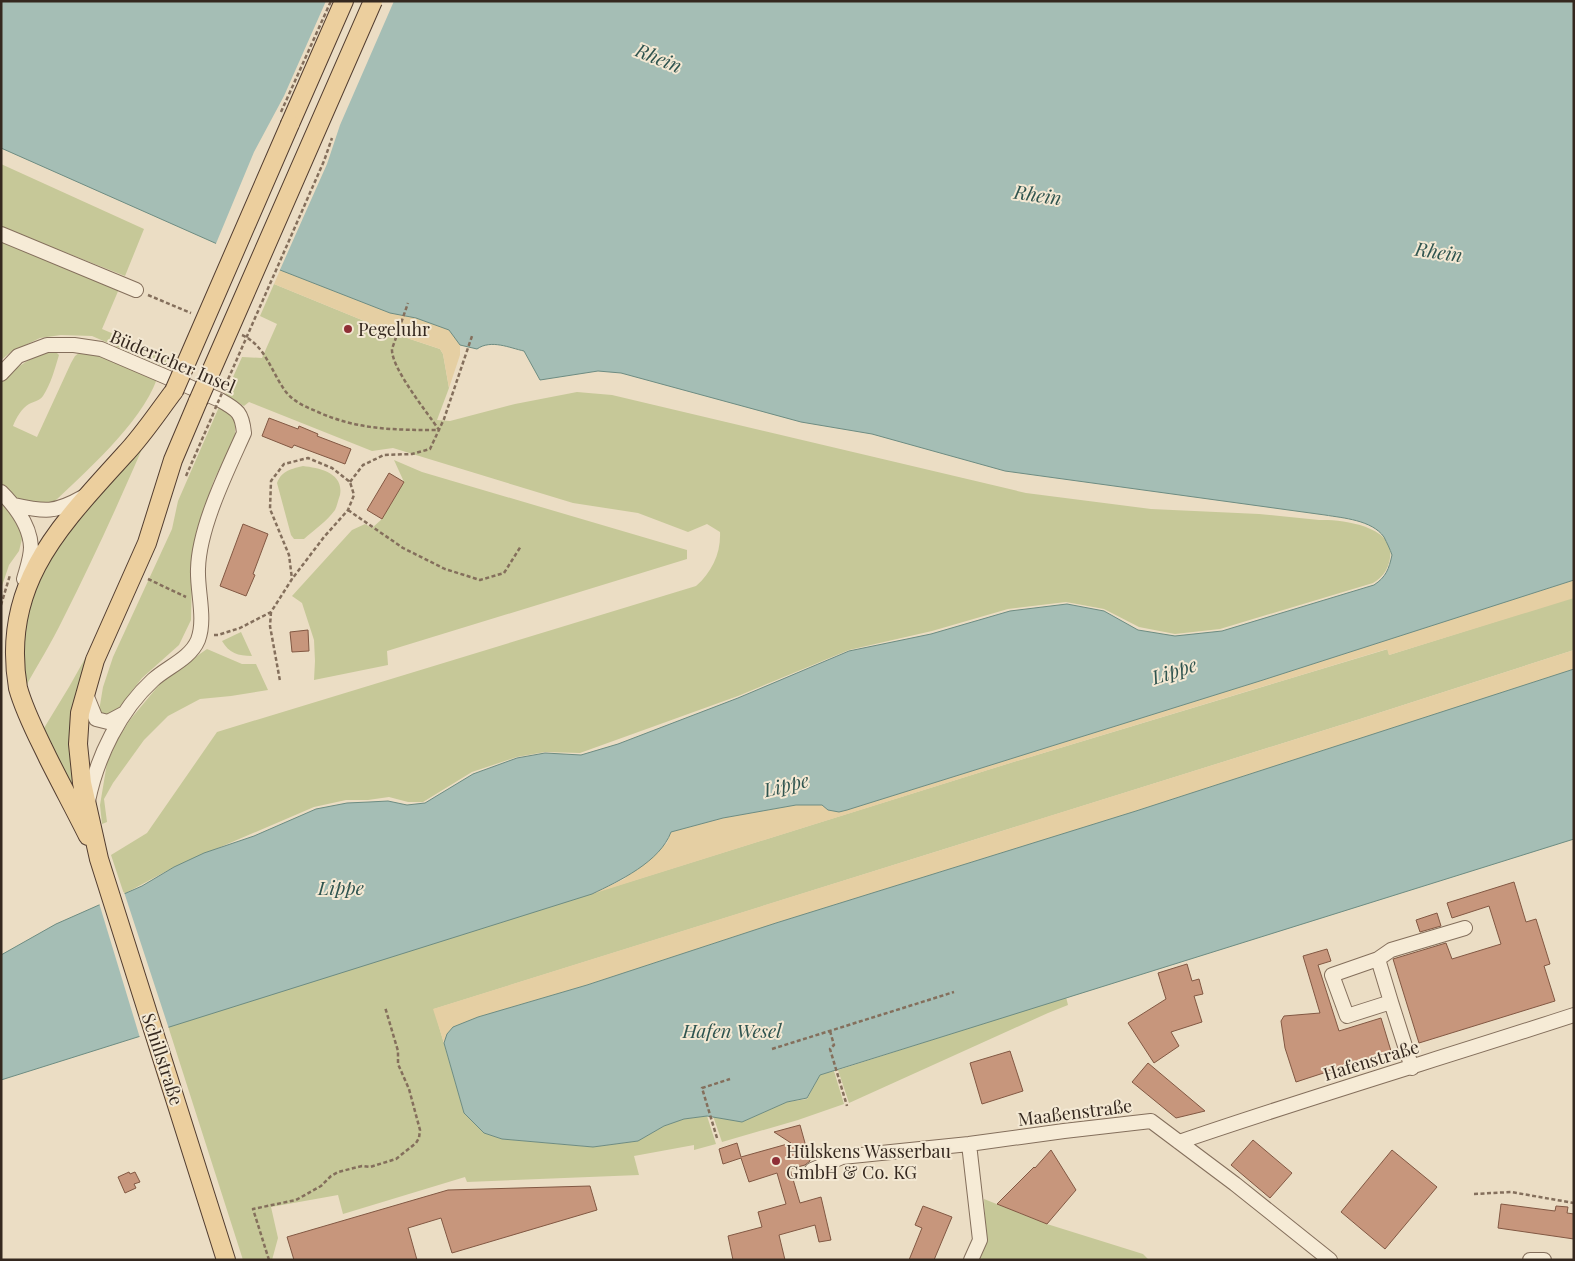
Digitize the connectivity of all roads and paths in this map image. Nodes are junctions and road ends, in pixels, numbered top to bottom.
1 (344, 1) edge
2 (373, 1) edge
3 (332, 137) dead end
4 (1, 234) edge
5 (136, 290) joint
6 (408, 303) dead end
7 (198, 316) dead end
8 (240, 334) dead end
9 (472, 336) dead end
10 (1, 374) edge
11 (215, 410) dead end
12 (439, 430) junction
13 (350, 482) junction
14 (1, 492) edge
15 (86, 496) junction
16 (14, 505) junction
17 (348, 510) junction
18 (521, 546) dead end
19 (24, 578) junction
20 (147, 578) dead end
21 (292, 579) junction
22 (201, 604) junction
23 (271, 612) junction
24 (200, 634) junction
25 (280, 681) dead end
26 (85, 692) junction
27 (123, 714) junction
28 (87, 804) junction
29 (99, 858) junction
30 (1465, 928) dead end
31 (1378, 959) junction
32 (954, 992) dead end
33 (1391, 1002) junction
34 (385, 1007) dead end
35 (1574, 1015) edge
36 (830, 1031) junction
37 (772, 1049) dead end
38 (1412, 1068) junction
39 (730, 1079) dead end
40 (847, 1106) dead end
41 (718, 1138) dead end
42 (1179, 1142) junction
43 (969, 1144) junction
44 (812, 1170) dead end
45 (1474, 1194) dead end
46 (1574, 1203) edge
47 (226, 1260) edge
48 (269, 1260) edge
49 (971, 1260) edge
50 (1330, 1260) edge
51 (1530, 1260) edge
52 (1544, 1260) edge

1 - 15 main road, bridge
2 - 26 main road, bridge
3 - 11 path, bridge
4 - 5 street
5 - 7 path
6 - 12 path
8 - 12 path
9 - 12 path
10 - 22 street, Büdericher Insel
12 - 13 path
13 - 17 path
13 - 21 path
14 - 16 street
15 - 16 street
15 - 19 main road
16 - 19 street
17 - 18 path
17 - 21 path
19 - 29 main road
20 - 22 path
21 - 23 path
22 - 24 street, Büdericher Insel
23 - 24 path
23 - 25 path
24 - 27 street
26 - 27 street
26 - 28 main road
27 - 28 street
28 - 29 main road
29 - 47 main road, Schillstraße
30 - 31 street
31 - 33 street
31 - 33 street
32 - 36 path
33 - 38 street
34 - 48 path
35 - 38 street, Hafenstraße
36 - 37 path
36 - 40 path
38 - 42 street, Hafenstraße
39 - 41 path
42 - 43 street, Maaßenstraße
42 - 50 street, Maaßenstraße
43 - 44 street, Maaßenstraße
43 - 49 street
45 - 46 path
51 - 52 street

